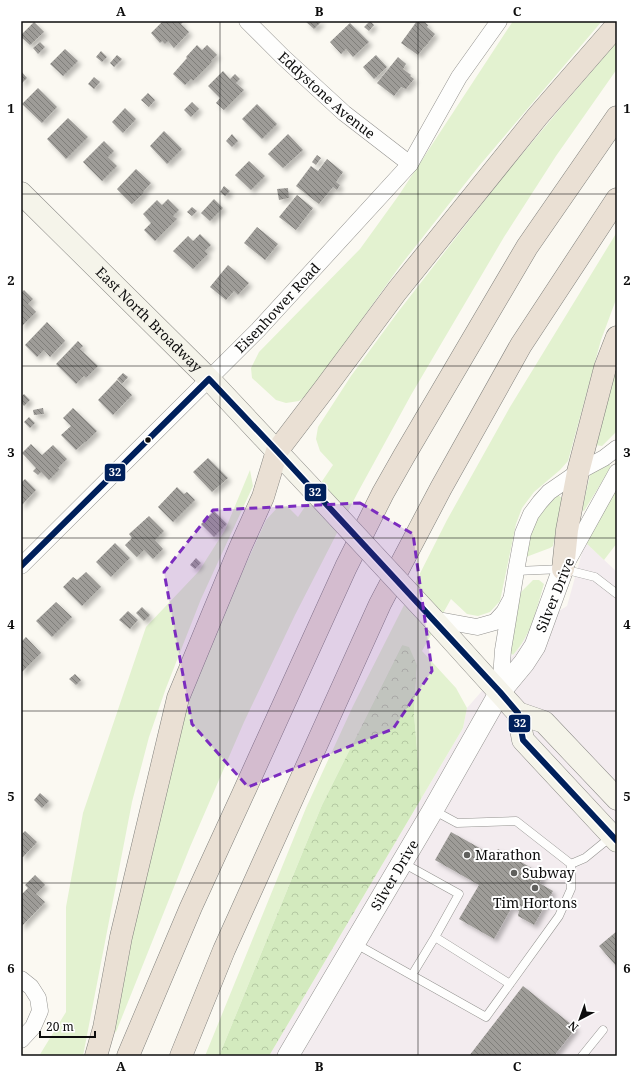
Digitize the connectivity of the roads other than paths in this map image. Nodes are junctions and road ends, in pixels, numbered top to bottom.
1 (247, 21) edge
2 (499, 21) edge
3 (617, 25) edge
4 (617, 117) edge
5 (410, 164) junction
6 (21, 193) edge
7 (617, 199) edge
8 (617, 337) edge
9 (209, 379) junction
10 (617, 448) edge
11 (277, 451) junction
12 (578, 472) junction
13 (617, 472) edge
14 (21, 566) edge
15 (563, 569) junction
16 (516, 571) junction
17 (513, 594) junction
18 (617, 594) edge
19 (433, 619) junction
20 (500, 692) junction
21 (518, 713) junction
22 (614, 793) edge
23 (433, 810) junction
24 (615, 838) edge
25 (402, 862) junction
26 (571, 864) junction
27 (435, 937) junction
28 (354, 943) junction
29 (412, 975) junction
30 (21, 979) edge
31 (510, 984) junction
32 (603, 1030) dead end
33 (21, 1040) edge
34 (96, 1056) edge
35 (128, 1056) edge
36 (181, 1056) edge
37 (288, 1056) edge
38 (582, 1056) edge

1 - 5 street, Eddystone Avenue
2 - 5 street, Eisenhower Road
3 - 11 highway
4 - 35 highway
5 - 9 street, Eisenhower Road
6 - 9 main road, East North Broadway
7 - 36 highway
8 - 12 highway
9 - 11 main road, East North Broadway
9 - 14 street, Eisenhower Road
10 - 12 street, Silver Drive
11 - 19 main road, East North Broadway, bridge
11 - 34 highway
12 - 15 highway
12 - 16 street, Silver Drive
13 - 15 street, Silver Drive
15 - 16 lane
15 - 18 lane
15 - 20 street, Silver Drive
16 - 17 street, Silver Drive
17 - 19 street, Silver Drive
17 - 20 street, Silver Drive
19 - 20 main road, East North Broadway
20 - 21 main road, East North Broadway
20 - 23 street, Silver Drive
21 - 22 main road
21 - 24 main road
23 - 25 street, Silver Drive
23 - 26 lane
24 - 26 lane
25 - 27 lane
25 - 28 street, Silver Drive
26 - 31 lane
27 - 29 lane
27 - 31 lane
28 - 29 lane
28 - 37 street, Silver Drive
29 - 31 lane
30 - 33 street
32 - 38 lane

